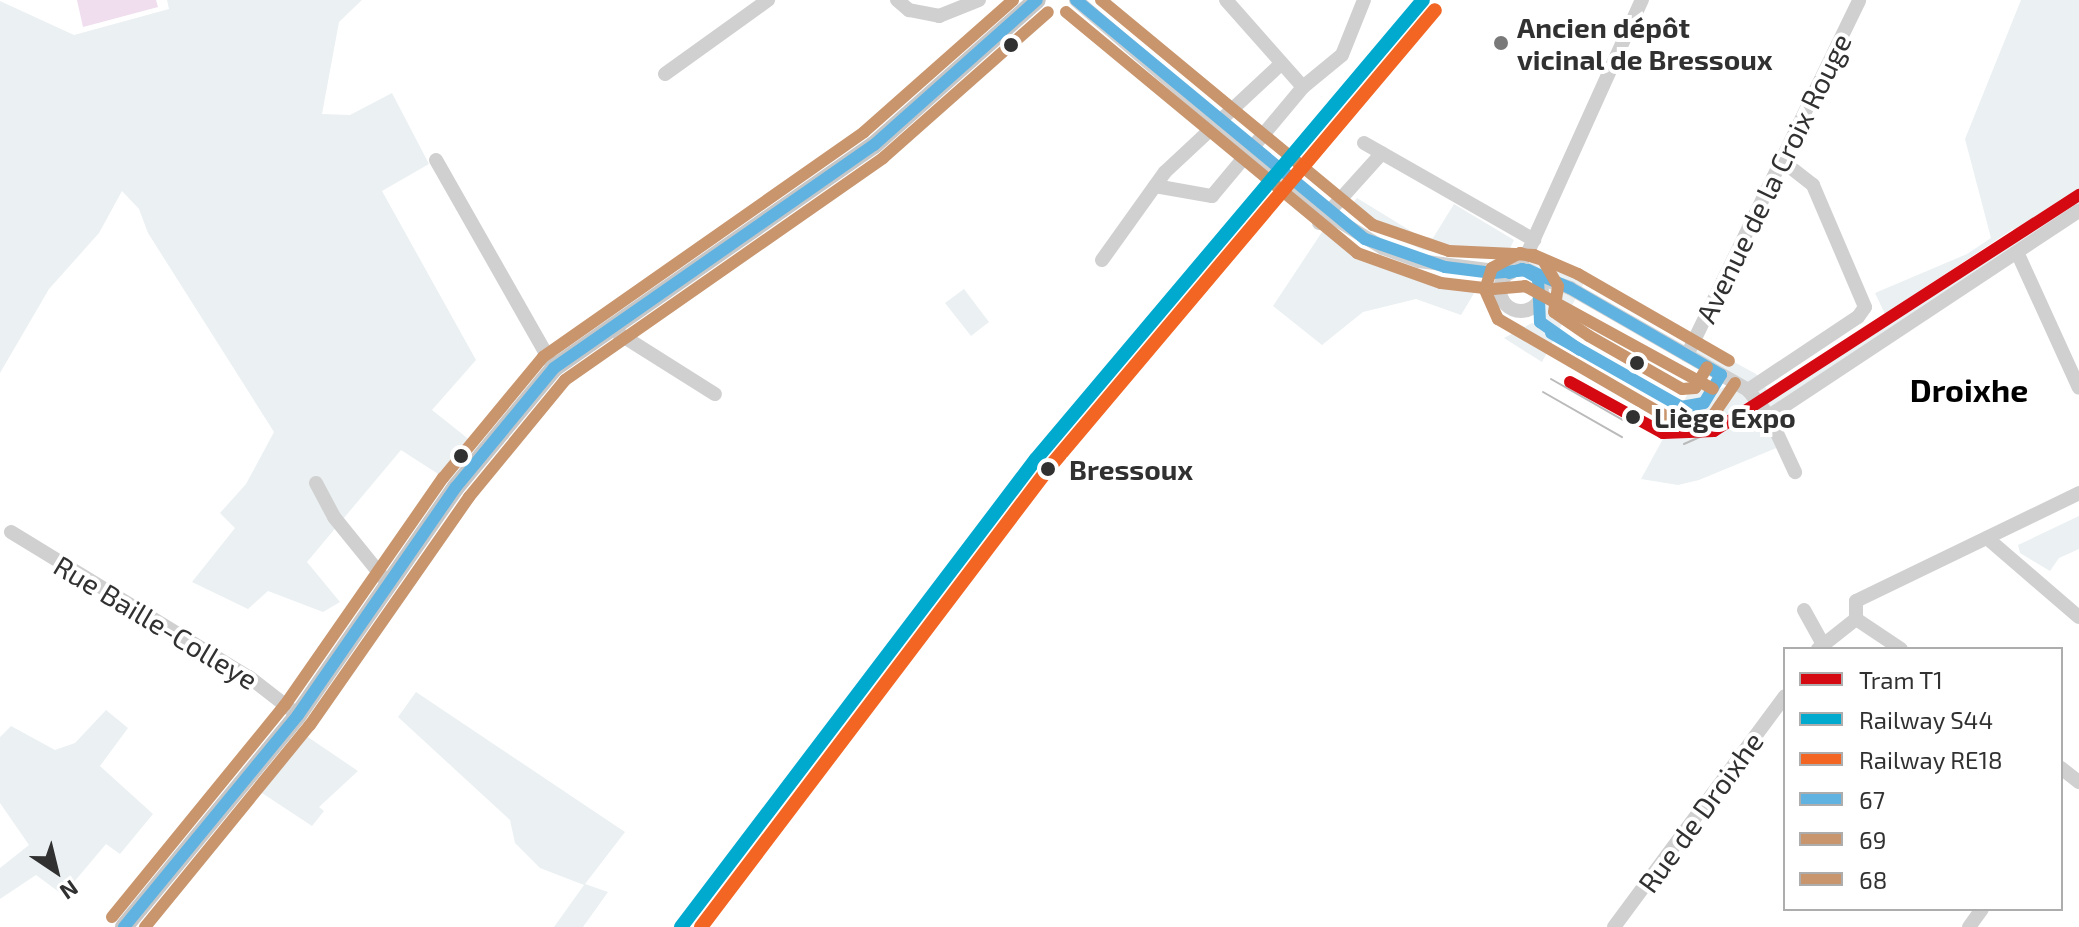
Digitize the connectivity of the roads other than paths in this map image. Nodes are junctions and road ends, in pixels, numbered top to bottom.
1 (768, 0) edge
2 (897, 0) edge
3 (979, 0) edge
4 (1037, 0) edge
5 (1076, 0) edge
6 (1226, 0) edge
7 (1364, 0) edge
8 (1642, 0) edge
9 (1859, 0) edge
10 (1281, 64) junction
11 (665, 74) dead end
12 (1303, 87) junction
13 (1364, 143) dead end
14 (1382, 153) junction
15 (1178, 159) junction
16 (436, 160) dead end
17 (1782, 161) junction
18 (1155, 186) junction
19 (1190, 195) junction
20 (2079, 211) edge
21 (1319, 223) dead end
22 (1531, 246) junction
23 (2017, 252) junction
24 (1102, 260) dead end
25 (1477, 271) junction
26 (1523, 273) junction
27 (1570, 288) junction
28 (1501, 289) junction
29 (1541, 297) junction
30 (610, 328) junction
31 (1687, 355) junction
32 (554, 368) junction
33 (2079, 388) edge
34 (1748, 390) junction
35 (715, 394) dead end
36 (1769, 416) junction
37 (1795, 472) dead end
38 (316, 483) dead end
39 (2079, 493) edge
40 (11, 532) dead end
41 (1987, 538) junction
42 (389, 585) junction
43 (1804, 610) dead end
44 (2079, 617) edge
45 (1856, 619) junction
46 (1820, 646) edge
47 (1898, 647) edge
48 (1783, 699) edge
49 (298, 715) junction
50 (2063, 770) edge
51 (2079, 782) edge
52 (124, 927) edge
53 (1614, 927) edge

1 - 11 street
2 - 3 street
4 - 30 main road
5 - 25 street, bridge
6 - 10 street
7 - 12 street
8 - 22 street
9 - 17 street, Avenue de la Croix Rouge
10 - 12 street
10 - 15 street
12 - 19 street
13 - 14 street
14 - 21 street
14 - 22 street
15 - 18 street
15 - 19 street
16 - 32 street
17 - 31 street, Avenue de la Croix Rouge
17 - 34 street
18 - 19 street
18 - 24 street
20 - 23 street
22 - 26 street
23 - 33 street
23 - 36 street
25 - 26 street
25 - 28 street
26 - 27 street
26 - 28 street
26 - 29 street
27 - 29 street
27 - 31 street
28 - 29 street
30 - 32 main road
30 - 35 street
31 - 34 street
32 - 42 main road
34 - 36 street
36 - 37 street
38 - 42 street
39 - 41 street
40 - 49 street, Rue Baille-Colleye
41 - 44 street
41 - 45 street
42 - 49 main road
43 - 46 street
45 - 46 street
45 - 47 street
48 - 53 street, Rue de Droixhe
49 - 52 main road
50 - 51 street

